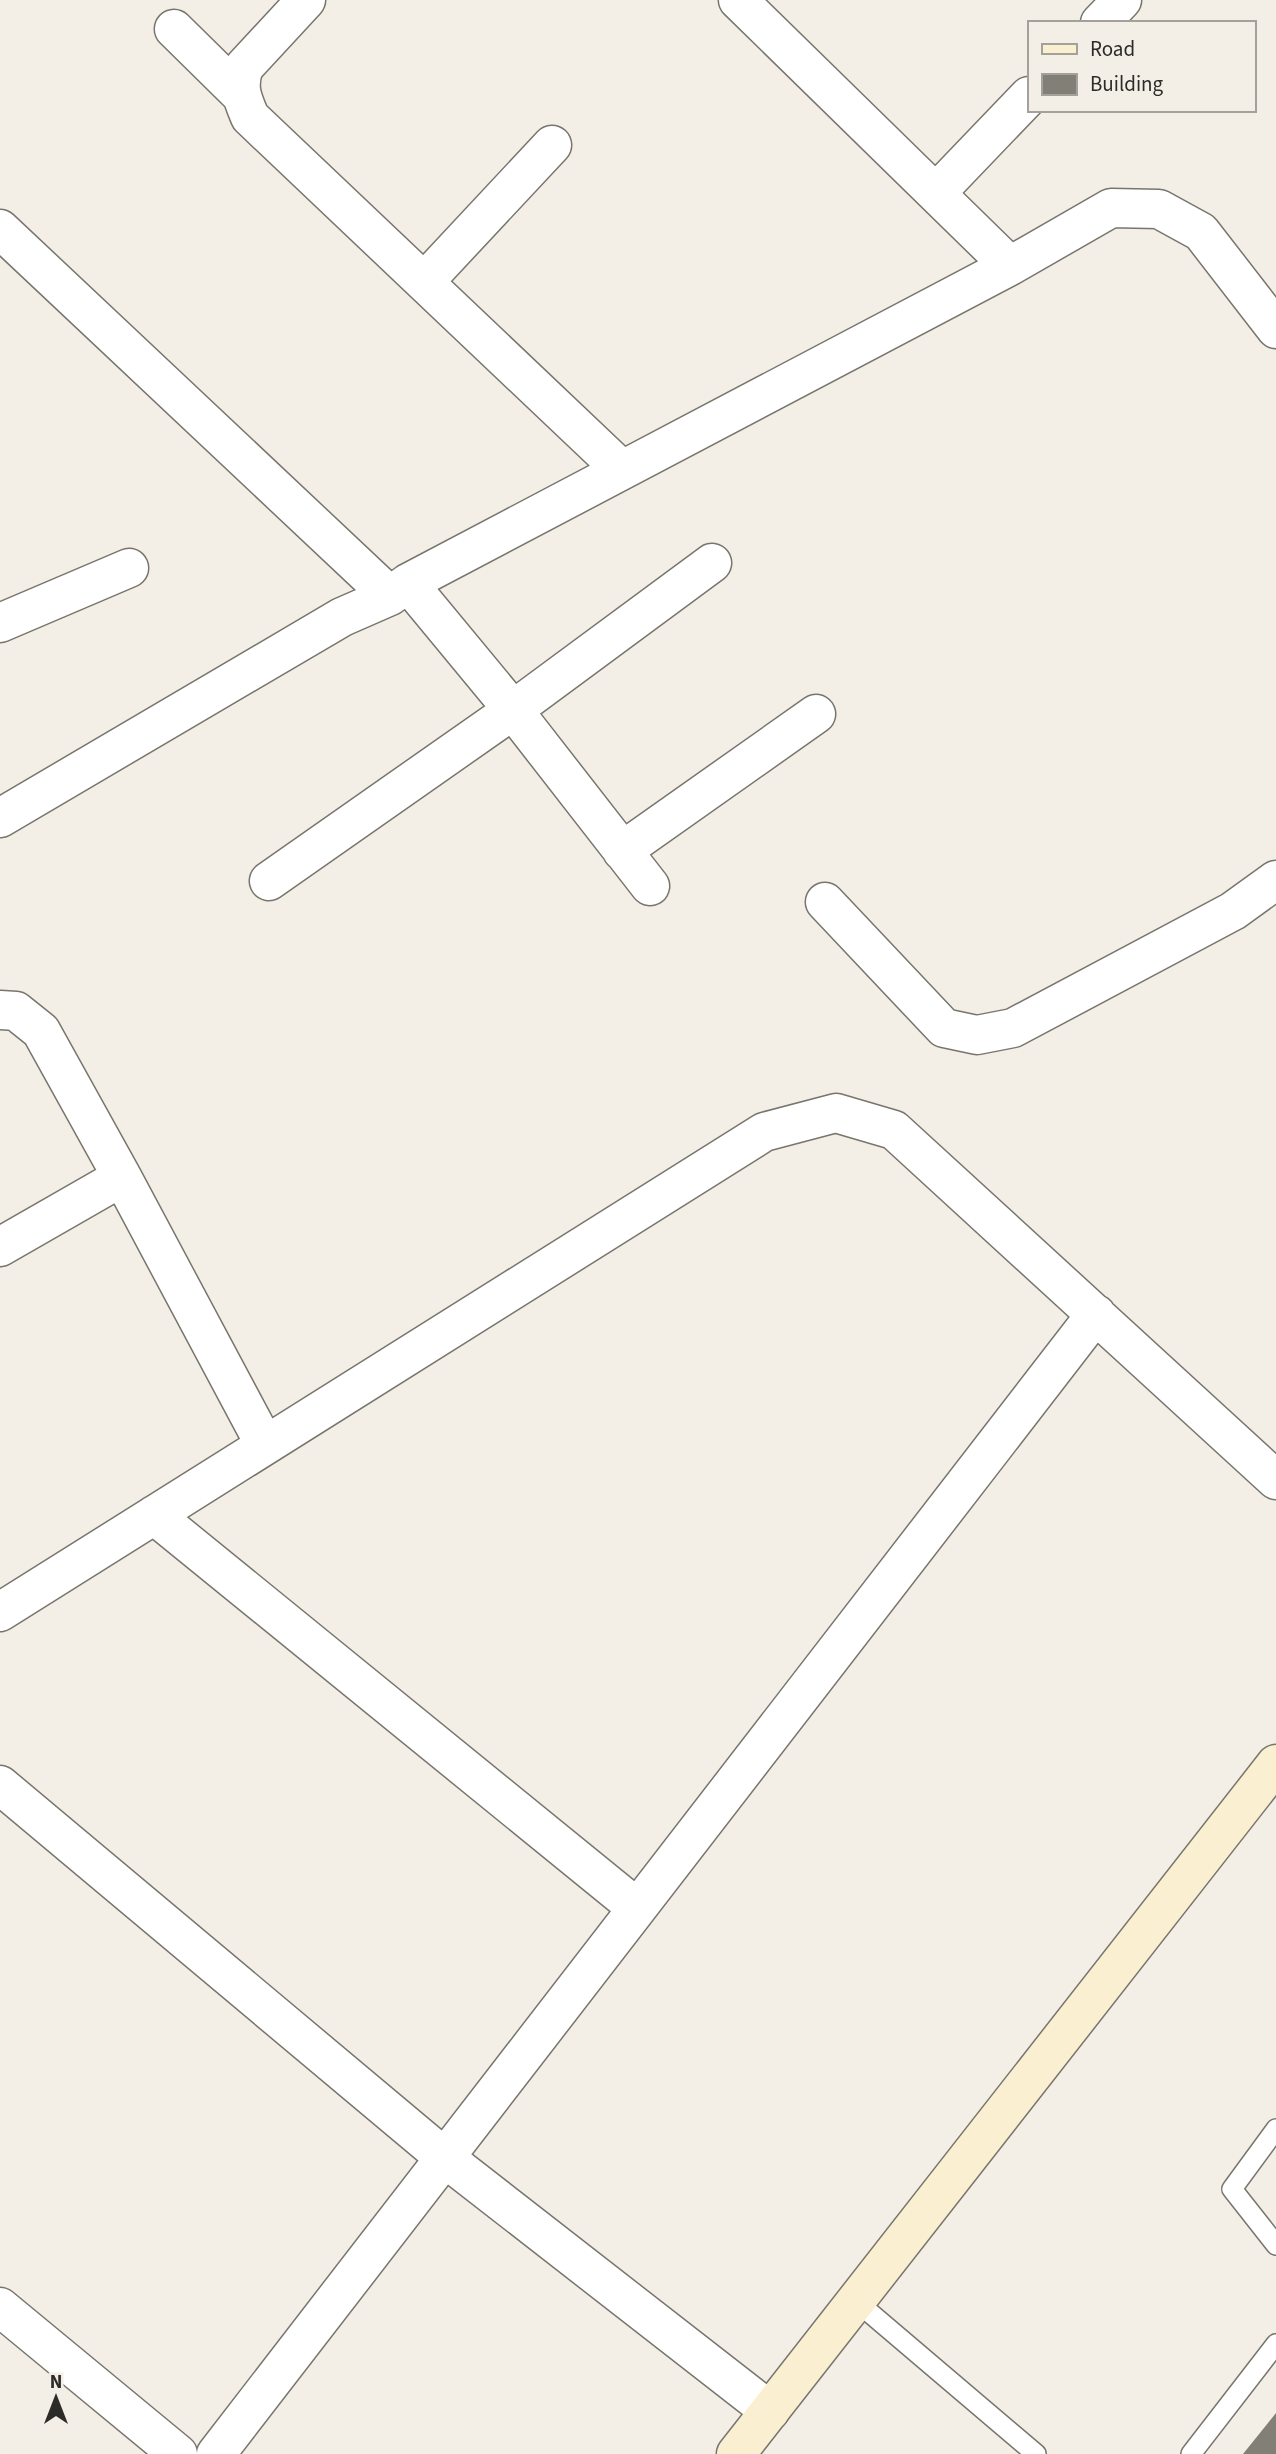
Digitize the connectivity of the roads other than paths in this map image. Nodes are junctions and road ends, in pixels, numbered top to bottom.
1 (306, 0) edge
2 (738, 0) edge
3 (1122, 0) edge
4 (1102, 21) edge
5 (174, 29) dead end
6 (240, 94) junction
7 (1028, 97) edge
8 (552, 145) dead end
9 (936, 193) junction
10 (0, 229) edge
11 (1010, 266) junction
12 (424, 282) junction
13 (1270, 312) edge
14 (622, 470) junction
15 (712, 563) dead end
16 (129, 568) dead end
17 (399, 589) junction
18 (0, 623) edge
19 (513, 710) junction
20 (816, 714) dead end
21 (0, 818) edge
22 (622, 851) junction
23 (1276, 880) edge
24 (269, 881) dead end
25 (650, 886) dead end
26 (825, 902) dead end
27 (0, 1010) edge
28 (122, 1177) junction
29 (0, 1247) edge
30 (1096, 1314) junction
31 (265, 1445) junction
32 (1276, 1480) edge
33 (154, 1515) junction
34 (0, 1612) edge
35 (1276, 1764) edge
36 (0, 1785) edge
37 (637, 1908) junction
38 (1276, 2129) edge
39 (445, 2158) junction
40 (1276, 2245) edge
41 (856, 2301) junction
42 (0, 2307) edge
43 (1276, 2344) edge
44 (769, 2412) junction
45 (178, 2454) edge
46 (216, 2454) edge
47 (736, 2454) edge
48 (1036, 2454) edge
49 (1191, 2454) edge

1 - 6 street
2 - 9 street
3 - 4 street
5 - 6 street
6 - 12 street
7 - 9 street
8 - 12 street
9 - 11 street
10 - 17 street
11 - 13 street
11 - 14 street
12 - 14 street
14 - 17 street
15 - 19 street
16 - 18 street
17 - 19 street
17 - 21 street
19 - 22 street
19 - 24 street
20 - 22 street
22 - 25 street
23 - 26 street
27 - 28 street
28 - 29 street
28 - 31 street
30 - 31 street
30 - 32 street
30 - 37 street
31 - 33 street
33 - 34 street
33 - 37 street
35 - 41 street
36 - 39 street
37 - 39 street
38 - 40 lane
39 - 44 street
39 - 46 street
41 - 44 street
41 - 48 lane
42 - 45 street
43 - 49 lane
44 - 47 street

